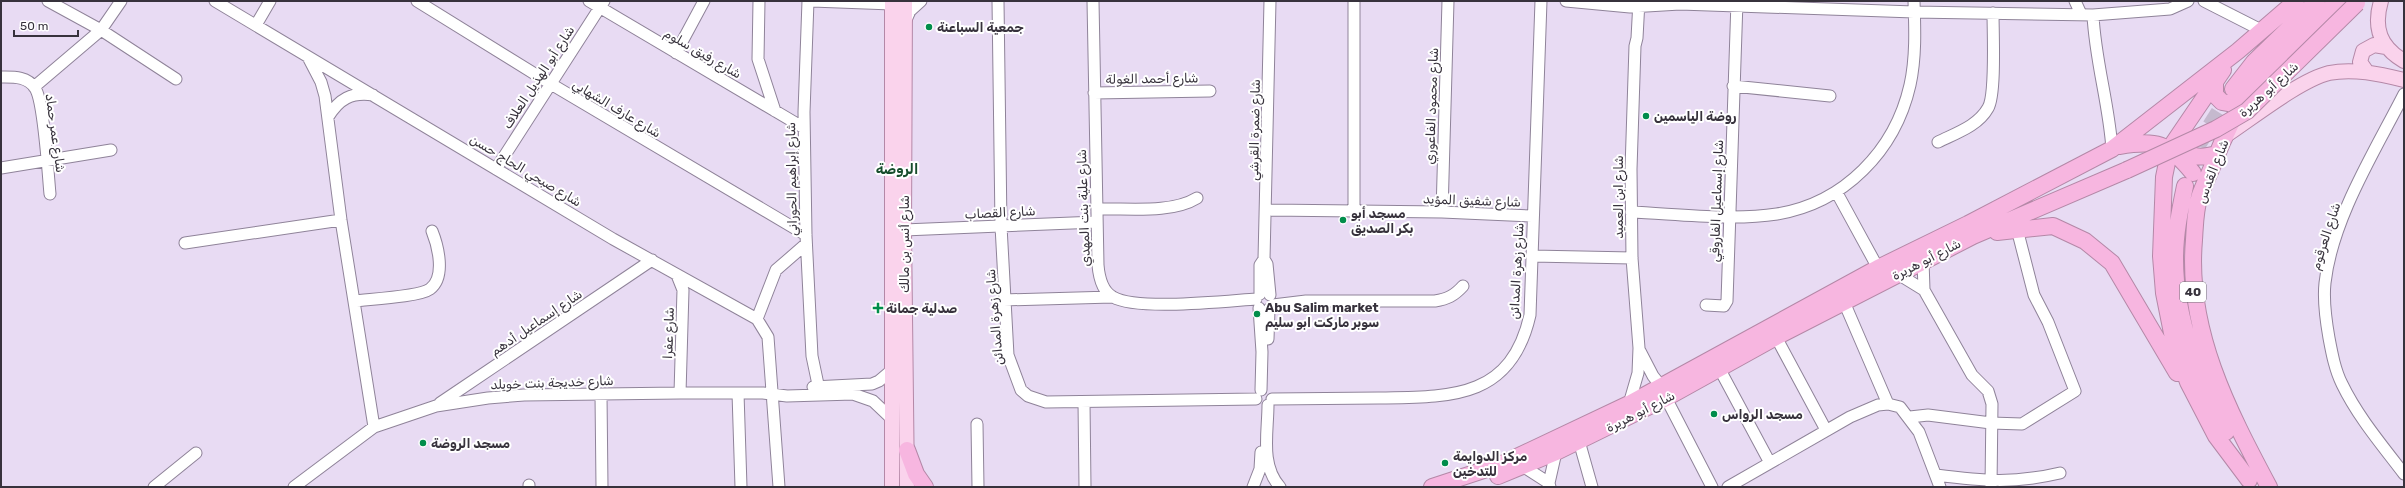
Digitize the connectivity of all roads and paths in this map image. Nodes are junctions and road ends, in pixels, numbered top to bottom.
1 (48, 1) edge
2 (121, 1) edge
3 (215, 1) edge
4 (270, 1) edge
5 (417, 1) edge
6 (589, 1) edge
7 (704, 1) edge
8 (758, 1) edge
9 (808, 1) edge
10 (812, 1) edge
11 (921, 1) edge
12 (998, 1) edge
13 (1092, 1) edge
14 (1270, 1) edge
15 (1354, 1) edge
16 (1448, 1) edge
17 (1541, 1) edge
18 (1566, 1) edge
19 (2075, 1) edge
20 (2188, 1) edge
21 (2204, 1) edge
22 (2296, 1) edge
23 (2317, 1) edge
24 (2338, 1) edge
25 (2381, 1) edge
26 (896, 2) edge
27 (1599, 2) edge
28 (1676, 2) edge
29 (2358, 2) edge
30 (602, 4) edge
31 (1635, 4) edge
32 (1736, 4) edge
33 (1828, 5) edge
34 (1914, 7) edge
35 (1993, 14) junction
36 (2081, 14) junction
37 (2093, 15) junction
38 (904, 24) junction
39 (256, 25) junction
40 (101, 30) junction
41 (2262, 30) junction
42 (2386, 47) junction
43 (2238, 50) junction
44 (676, 53) junction
45 (307, 57) junction
46 (2404, 60) edge
47 (2367, 72) junction
48 (1, 77) edge
49 (176, 79) dead end
50 (2404, 80) edge
51 (2215, 81) junction
52 (551, 84) junction
53 (1733, 86) junction
54 (34, 87) junction
55 (2233, 89) tunnel mouth
56 (1210, 91) dead end
57 (1094, 93) junction
58 (2248, 94) junction
59 (2404, 94) edge
60 (376, 96) junction
61 (1830, 96) dead end
62 (776, 111) junction
63 (328, 117) junction
64 (804, 128) junction
65 (2180, 133) junction
66 (2225, 136) junction
67 (1938, 142) dead end
68 (2115, 148) junction
69 (2170, 148) junction
70 (111, 150) dead end
71 (2217, 154) junction
72 (46, 161) junction
73 (1, 168) edge
74 (496, 169) junction
75 (2193, 173) junction
76 (2184, 186) tunnel mouth
77 (1837, 193) junction
78 (50, 194) dead end
79 (2200, 196) junction
80 (1196, 198) dead end
81 (1097, 209) junction
82 (1266, 210) junction
83 (1354, 211) junction
84 (1442, 212) junction
85 (1631, 212) junction
86 (2163, 212) junction
87 (1532, 216) junction
88 (1730, 216) junction
89 (341, 220) junction
90 (1097, 222) junction
91 (1002, 226) junction
92 (2016, 229) junction
93 (904, 230) junction
94 (432, 231) dead end
95 (1973, 236) junction
96 (806, 239) junction
97 (185, 243) dead end
98 (1532, 256) junction
99 (1632, 258) junction
100 (652, 260) junction
101 (1923, 260) junction
102 (1878, 268) junction
103 (1898, 274) junction
104 (678, 275) junction
105 (1463, 286) dead end
106 (1924, 290) junction
107 (1112, 297) junction
108 (1004, 300) junction
109 (354, 301) junction
110 (1264, 302) junction
111 (1844, 302) junction
112 (1706, 305) dead end
113 (757, 319) junction
114 (1776, 337) junction
115 (1639, 348) junction
116 (1741, 349) junction
117 (1722, 362) junction
118 (892, 370) junction
119 (815, 391) junction
120 (1664, 392) junction
121 (680, 393) junction
122 (738, 393) junction
123 (769, 393) junction
124 (602, 395) junction
125 (1265, 398) junction
126 (1084, 402) junction
127 (1629, 404) junction
128 (1888, 404) junction
129 (436, 406) junction
130 (1910, 417) junction
131 (892, 419) junction
132 (1992, 423) junction
133 (977, 424) dead end
134 (374, 427) junction
135 (1826, 430) junction
136 (2216, 436) junction
137 (1579, 441) junction
138 (907, 450) junction
139 (1556, 452) junction
140 (196, 453) dead end
141 (1770, 463) junction
142 (1524, 467) junction
143 (2060, 473) dead end
144 (2404, 474) edge
145 (1937, 483) edge
146 (2251, 483) edge
147 (1991, 484) edge
148 (1549, 485) edge
149 (154, 487) edge
150 (294, 487) edge
151 (602, 487) edge
152 (741, 487) edge
153 (779, 487) edge
154 (892, 487) edge
155 (907, 487) edge
156 (925, 487) edge
157 (978, 487) edge
158 (1085, 487) edge
159 (1253, 487) edge
160 (1280, 487) edge
161 (1432, 487) edge
162 (1469, 487) edge
163 (1592, 487) edge
164 (1712, 487) edge
165 (1728, 487) edge
166 (2269, 487) edge

1 - 40 street
2 - 40 street
3 - 39 street, شارع صبحي الحاج حسن
4 - 39 street
5 - 52 street, شارع عارف الشهابي
6 - 30 street, شارع رفيق سلوم
7 - 44 street
8 - 62 street
9 - 64 street, شارع إبراهيم الحوراني
10 - 26 street
11 - 38 street
12 - 91 street, شارع زهرة المدائن
13 - 57 street, شارع علية بنت المهدي
14 - 82 street, شارع ضمرة القرشي
15 - 83 street
16 - 84 street, شارع محمود الفاعوري
17 - 87 street, شارع زهرة المدائن
18 - 27 street
19 - 36 street
20 - 37 street
21 - 41 street
22 - 41 highway, شارع أبو هريرة
23 - 55 highway
24 - 58 highway, شارع القدس / 40
25 - 42 main road
26 - 38 main road, شارع أنس بن مالك
26 - 118 main road, شارع أنس بن مالك
27 - 31 street
28 - 31 street
28 - 32 street
29 - 95 highway, شارع أبو هريرة, bridge
30 - 44 street, شارع رفيق سلوم
30 - 52 street, شارع أبو الهذيل العلاف
31 - 85 street, شارع ابن العميد
32 - 33 street
32 - 53 street, شارع إسماعيل الفاروقي
33 - 34 street
34 - 35 street
34 - 77 street
35 - 36 street
35 - 67 street
36 - 37 street
37 - 68 street
38 - 93 main road, شارع أنس بن مالك
39 - 45 street, شارع صبحي الحاج حسن
40 - 49 street
40 - 54 street
41 - 43 highway, شارع أبو هريرة
42 - 46 main road
42 - 47 main road
43 - 51 highway
43 - 68 highway, شارع أبو هريرة
44 - 62 street, شارع رفيق سلوم
45 - 60 street, شارع صبحي الحاج حسن
45 - 63 street
47 - 50 main road
47 - 66 main road
48 - 54 street, شارع عمر حماد
51 - 58 highway
51 - 65 highway
52 - 74 street, شارع أبو الهذيل العلاف
52 - 96 street, شارع عارف الشهابي
53 - 61 street
53 - 88 street, شارع إسماعيل الفاروقي
54 - 72 street, شارع عمر حماد
56 - 57 street, شارع أحمد الغولة
57 - 81 street, شارع علية بنت المهدي
58 - 66 highway, شارع القدس / 40
59 - 144 street, شارع العرقوم
60 - 63 street
60 - 74 street, شارع صبحي الحاج حسن
62 - 64 street, شارع رفيق سلوم
63 - 89 street
64 - 96 street, شارع إبراهيم الحوراني
65 - 69 highway
65 - 71 highway
66 - 71 highway, شارع القدس / 40
68 - 69 highway
68 - 102 highway, شارع أبو هريرة
69 - 75 highway
69 - 86 highway
70 - 72 street
71 - 79 highway, شارع القدس / 40
72 - 73 street
72 - 78 street, شارع عمر حماد
74 - 100 street, شارع صبحي الحاج حسن
75 - 79 highway
75 - 86 highway
76 - 146 highway, شارع القدس / 40
77 - 88 street
77 - 102 street
79 - 166 highway, شارع القدس / 40
80 - 81 street
81 - 90 street, شارع علية بنت المهدي
82 - 83 street, شارع شفيق المؤيد
82 - 110 street, شارع ضمرة القرشي
83 - 84 street, شارع شفيق المؤيد
84 - 87 street, شارع شفيق المؤيد
85 - 88 street
85 - 99 street, شارع ابن العميد
86 - 136 highway
87 - 98 street, شارع زهرة المدائن
88 - 112 street, شارع إسماعيل الفاروقي
89 - 97 street
89 - 109 street
90 - 91 street, شارع القصاب
90 - 107 street, شارع علية بنت المهدي
91 - 93 street, شارع القصاب
91 - 108 street, شارع زهرة المدائن
92 - 95 highway
92 - 132 street
92 - 136 highway
93 - 138 main road, شارع أنس بن مالك
94 - 109 street
95 - 101 highway, شارع أبو هريرة
96 - 113 street
96 - 119 street, شارع إبراهيم الحوراني
98 - 99 street
98 - 125 street, شارع زهرة المدائن
99 - 115 street, شارع ابن العميد
100 - 104 street, شارع صبحي الحاج حسن
100 - 129 street, شارع إسماعيل أدهم
101 - 103 highway, شارع أبو هريرة
101 - 106 street
102 - 116 highway, شارع أبو هريرة
103 - 106 street
103 - 111 highway, شارع أبو هريرة
104 - 113 street, شارع صبحي الحاج حسن
104 - 121 street, شارع عفرا
105 - 110 street
106 - 132 street
107 - 108 street
107 - 110 street
108 - 126 street, شارع زهرة المدائن
109 - 134 street
110 - 125 street, شارع ضمرة القرشي
111 - 114 highway, شارع أبو هريرة
111 - 128 street
113 - 123 street, شارع صبحي الحاج حسن
114 - 116 highway, شارع أبو هريرة
114 - 135 street
115 - 120 street, شارع ابن العميد
115 - 127 street, شارع ابن العميد
116 - 117 highway, شارع أبو هريرة
117 - 120 highway, شارع أبو هريرة
117 - 141 street
118 - 119 street, شارع خديجة بنت خويلد
118 - 131 main road, شارع أنس بن مالك
119 - 123 street, شارع خديجة بنت خويلد
119 - 131 street, شارع خديجة بنت خويلد
120 - 127 highway, شارع أبو هريرة
120 - 137 highway, شارع أبو هريرة
120 - 164 street, شارع ابن العميد
121 - 122 street, شارع خديجة بنت خويلد
121 - 124 street, شارع خديجة بنت خويلد
122 - 123 street, شارع خديجة بنت خويلد
122 - 152 street
123 - 153 street, شارع صبحي الحاج حسن
124 - 129 street, شارع خديجة بنت خويلد
124 - 151 street
125 - 126 street, شارع زهرة المدائن
125 - 159 street, شارع ضمرة القرشي
125 - 160 street, شارع ضمرة القرشي
126 - 158 street
127 - 161 highway, شارع أبو هريرة
128 - 130 street
128 - 135 street
129 - 134 street, شارع خديجة بنت خويلد
130 - 132 street
130 - 145 street
131 - 154 main road, شارع أنس بن مالك
132 - 147 street
133 - 157 street
134 - 150 street, شارع خديجة بنت خويلد
135 - 141 street
136 - 146 highway
137 - 139 highway, شارع أبو هريرة
137 - 163 street
138 - 155 main road, شارع أنس بن مالك
138 - 156 highway
139 - 142 highway, شارع أبو هريرة
139 - 148 street
140 - 149 street
141 - 165 street
142 - 148 street
142 - 162 highway, شارع أبو هريرة
143 - 147 street
145 - 147 street

